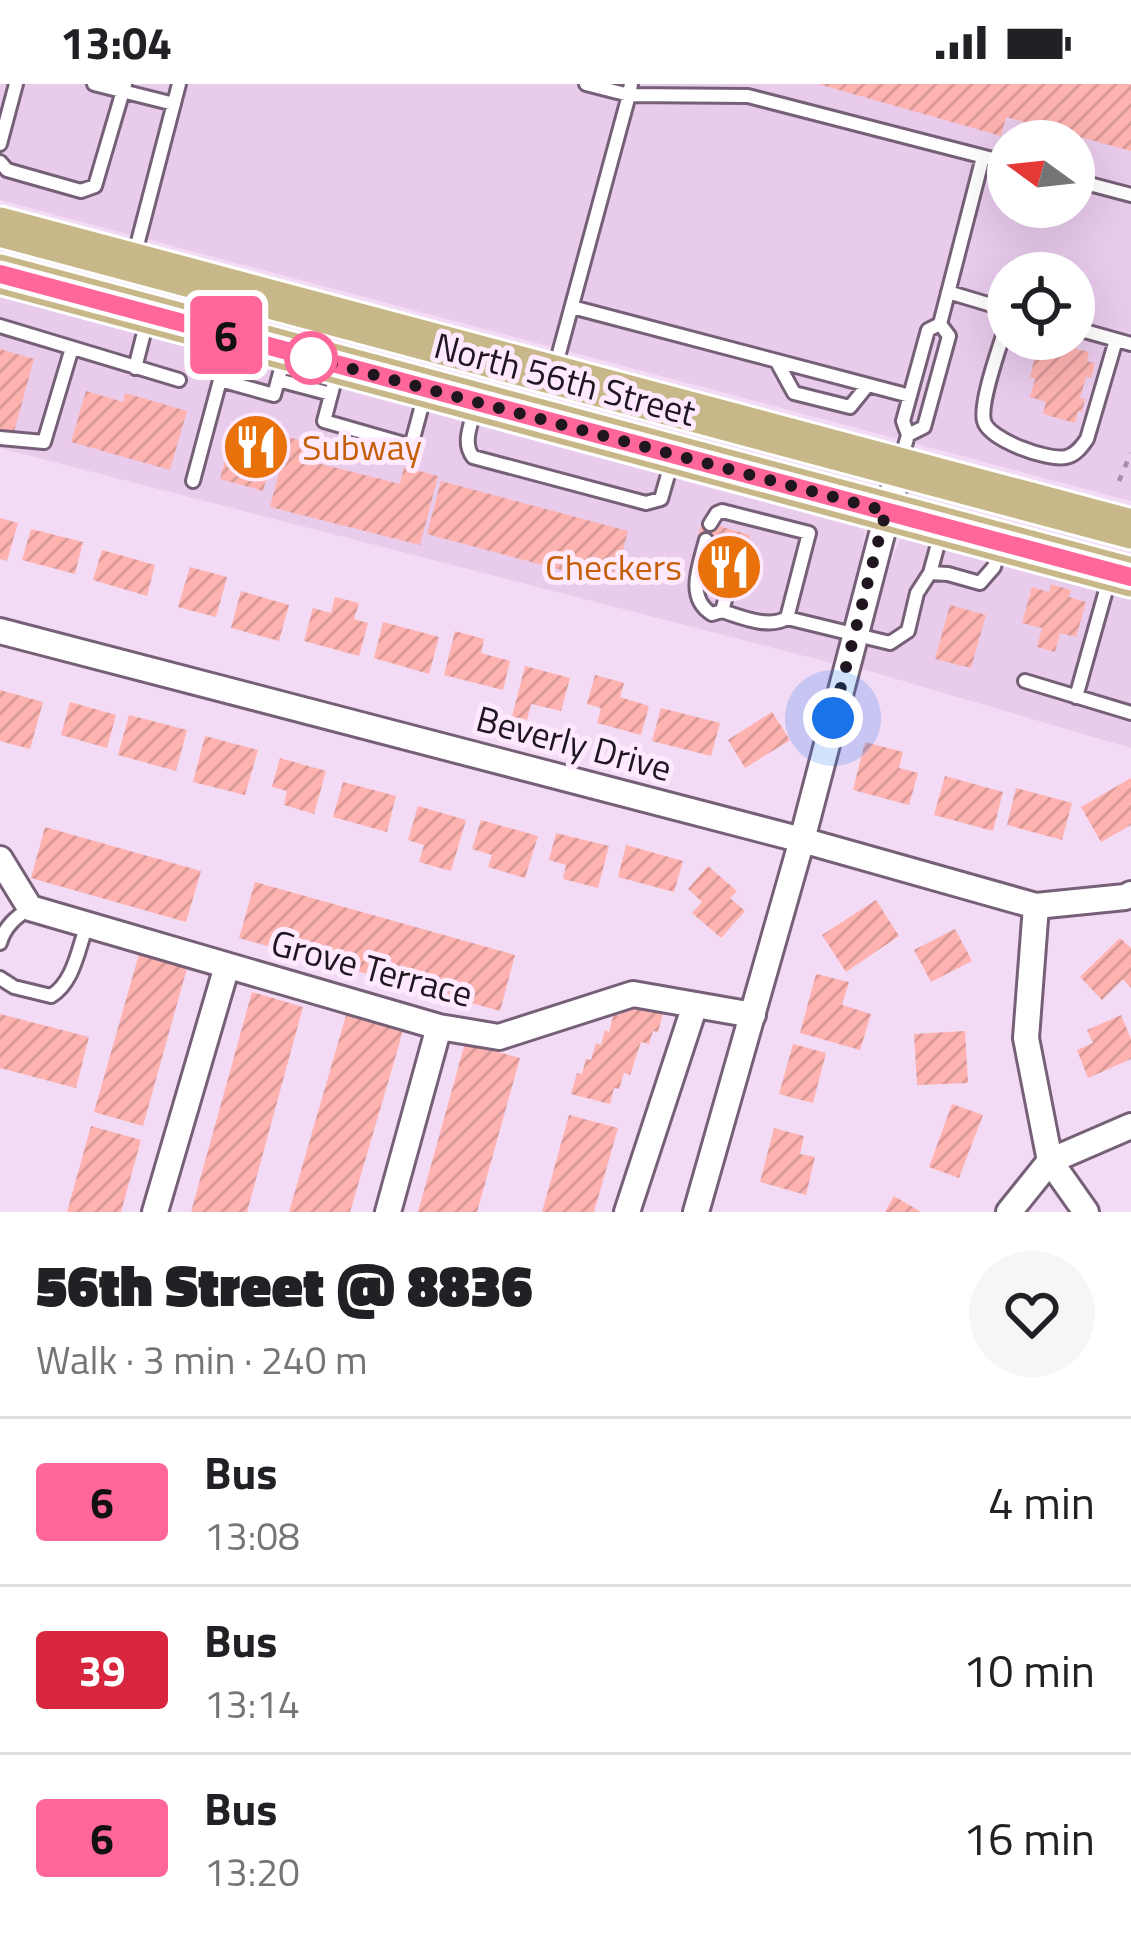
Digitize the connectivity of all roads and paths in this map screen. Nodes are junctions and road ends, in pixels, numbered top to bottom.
1 (16, 84) edge
2 (94, 84) edge
3 (179, 84) edge
4 (586, 84) edge
5 (124, 88) edge
6 (630, 90) edge
7 (174, 104) junction
8 (0, 144) edge
9 (983, 157) junction
10 (987, 158) edge
11 (0, 162) edge
12 (1095, 186) edge
13 (1131, 195) edge
14 (0, 227) edge
15 (0, 258) edge
16 (133, 263) junction
17 (0, 274) edge
18 (207, 283) junction
19 (948, 292) junction
20 (987, 304) edge
21 (572, 307) junction
22 (149, 314) junction
23 (940, 324) junction
24 (0, 326) edge
25 (1095, 334) edge
26 (231, 336) junction
27 (1116, 340) junction
28 (1131, 344) edge
29 (72, 348) junction
30 (997, 360) edge
31 (777, 362) junction
32 (282, 366) junction
33 (135, 368) junction
34 (554, 376) junction
35 (335, 379) junction
36 (179, 380) dead end
37 (220, 380) junction
38 (867, 386) junction
39 (427, 388) junction
40 (910, 396) junction
41 (477, 401) junction
42 (0, 438) edge
43 (904, 452) junction
44 (1131, 453) edge
45 (674, 454) junction
46 (746, 473) junction
47 (193, 481) dead end
48 (1119, 481) dead end
49 (886, 511) junction
50 (741, 515) junction
51 (710, 524) dead end
52 (943, 526) junction
53 (1131, 529) edge
54 (743, 533) dead end
55 (706, 540) dead end
56 (1001, 542) junction
57 (739, 548) dead end
58 (930, 573) junction
59 (1121, 574) edge
60 (722, 611) junction
61 (787, 618) junction
62 (0, 631) edge
63 (854, 636) junction
64 (1025, 681) dead end
65 (1076, 697) junction
66 (1131, 713) edge
67 (802, 840) junction
68 (0, 859) edge
69 (1131, 894) edge
70 (1036, 906) junction
71 (30, 908) junction
72 (87, 925) junction
73 (0, 943) edge
74 (227, 966) junction
75 (0, 979) edge
76 (695, 1005) junction
77 (753, 1015) junction
78 (439, 1027) junction
79 (1131, 1126) edge
80 (1050, 1161) junction
81 (155, 1212) edge
82 (388, 1212) edge
83 (627, 1212) edge
84 (696, 1212) edge
85 (1009, 1212) edge
86 (1086, 1212) edge

1 - 8 lane
2 - 5 lane
3 - 7 lane
4 - 6 lane
5 - 7 lane
5 - 11 lane
6 - 9 lane
6 - 21 lane
7 - 16 lane
9 - 10 lane
9 - 19 lane
12 - 13 lane
14 - 16 main road, North 56th Street
15 - 18 main road
16 - 18 main road, North 56th Street
17 - 22 main road, North 56th Street
18 - 34 main road, North 56th Street
19 - 20 lane
19 - 23 lane
21 - 31 lane
21 - 34 lane
22 - 26 main road, North 56th Street
22 - 33 lane
23 - 40 lane
23 - 43 lane
24 - 29 lane
25 - 27 lane
26 - 32 main road, North 56th Street
26 - 37 lane
27 - 28 lane
27 - 30 lane
29 - 33 lane
29 - 42 lane
31 - 38 lane
31 - 38 lane
32 - 35 main road, North 56th Street
32 - 37 lane
33 - 36 lane
34 - 35 main road
34 - 43 main road, North 56th Street
35 - 39 main road, North 56th Street
35 - 39 lane
37 - 47 lane
38 - 40 lane
39 - 41 main road, North 56th Street
40 - 43 lane
41 - 45 main road, North 56th Street
41 - 45 lane
43 - 49 street
43 - 53 main road, North 56th Street
44 - 48 path
45 - 46 main road, North 56th Street
46 - 49 main road, North 56th Street
46 - 50 lane
49 - 52 main road, North 56th Street
49 - 63 street
50 - 51 lane
50 - 54 lane
50 - 61 lane
52 - 56 main road, North 56th Street
52 - 58 lane
55 - 60 lane
56 - 58 lane
56 - 59 main road, North 56th Street
57 - 60 lane
58 - 63 lane
59 - 65 lane
60 - 61 lane
61 - 63 lane
62 - 67 street, Beverly Drive
63 - 67 street
64 - 65 lane
65 - 66 lane
67 - 70 street, Beverly Drive
67 - 77 street
68 - 71 street
69 - 70 street, Beverly Drive
70 - 80 street
71 - 72 street, Grove Terrace
71 - 73 lane
72 - 74 street, Grove Terrace
72 - 75 lane
74 - 78 street, Grove Terrace
74 - 81 street
76 - 77 street, Grove Terrace
76 - 78 street, Grove Terrace
76 - 83 street
77 - 84 street
78 - 82 street
79 - 80 street
80 - 85 street
80 - 86 street

